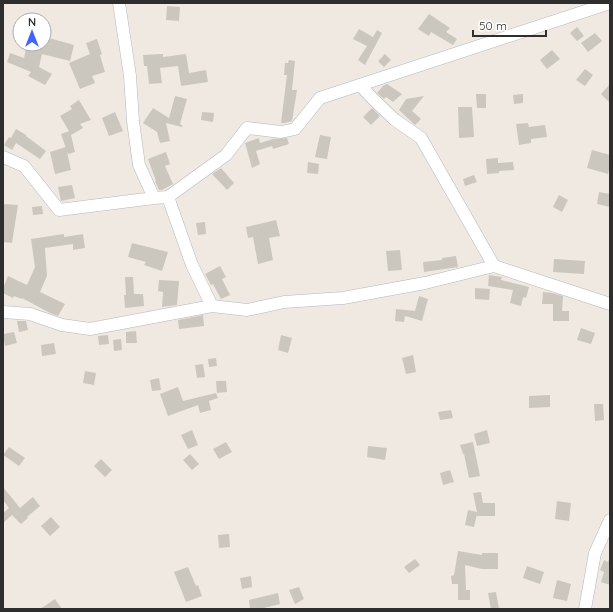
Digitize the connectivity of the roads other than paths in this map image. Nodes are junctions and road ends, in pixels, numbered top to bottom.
1 (118, 3) edge
2 (610, 3) edge
3 (360, 85) junction
4 (3, 157) edge
5 (168, 197) junction
6 (154, 198) junction
7 (494, 266) junction
8 (610, 304) edge
9 (212, 306) junction
10 (3, 312) edge
11 (610, 520) edge
12 (585, 609) edge

1 - 6 street
2 - 3 street
3 - 5 street
3 - 7 street
4 - 6 street
5 - 6 street
5 - 9 street
7 - 8 street
7 - 9 street
9 - 10 street
11 - 12 street

